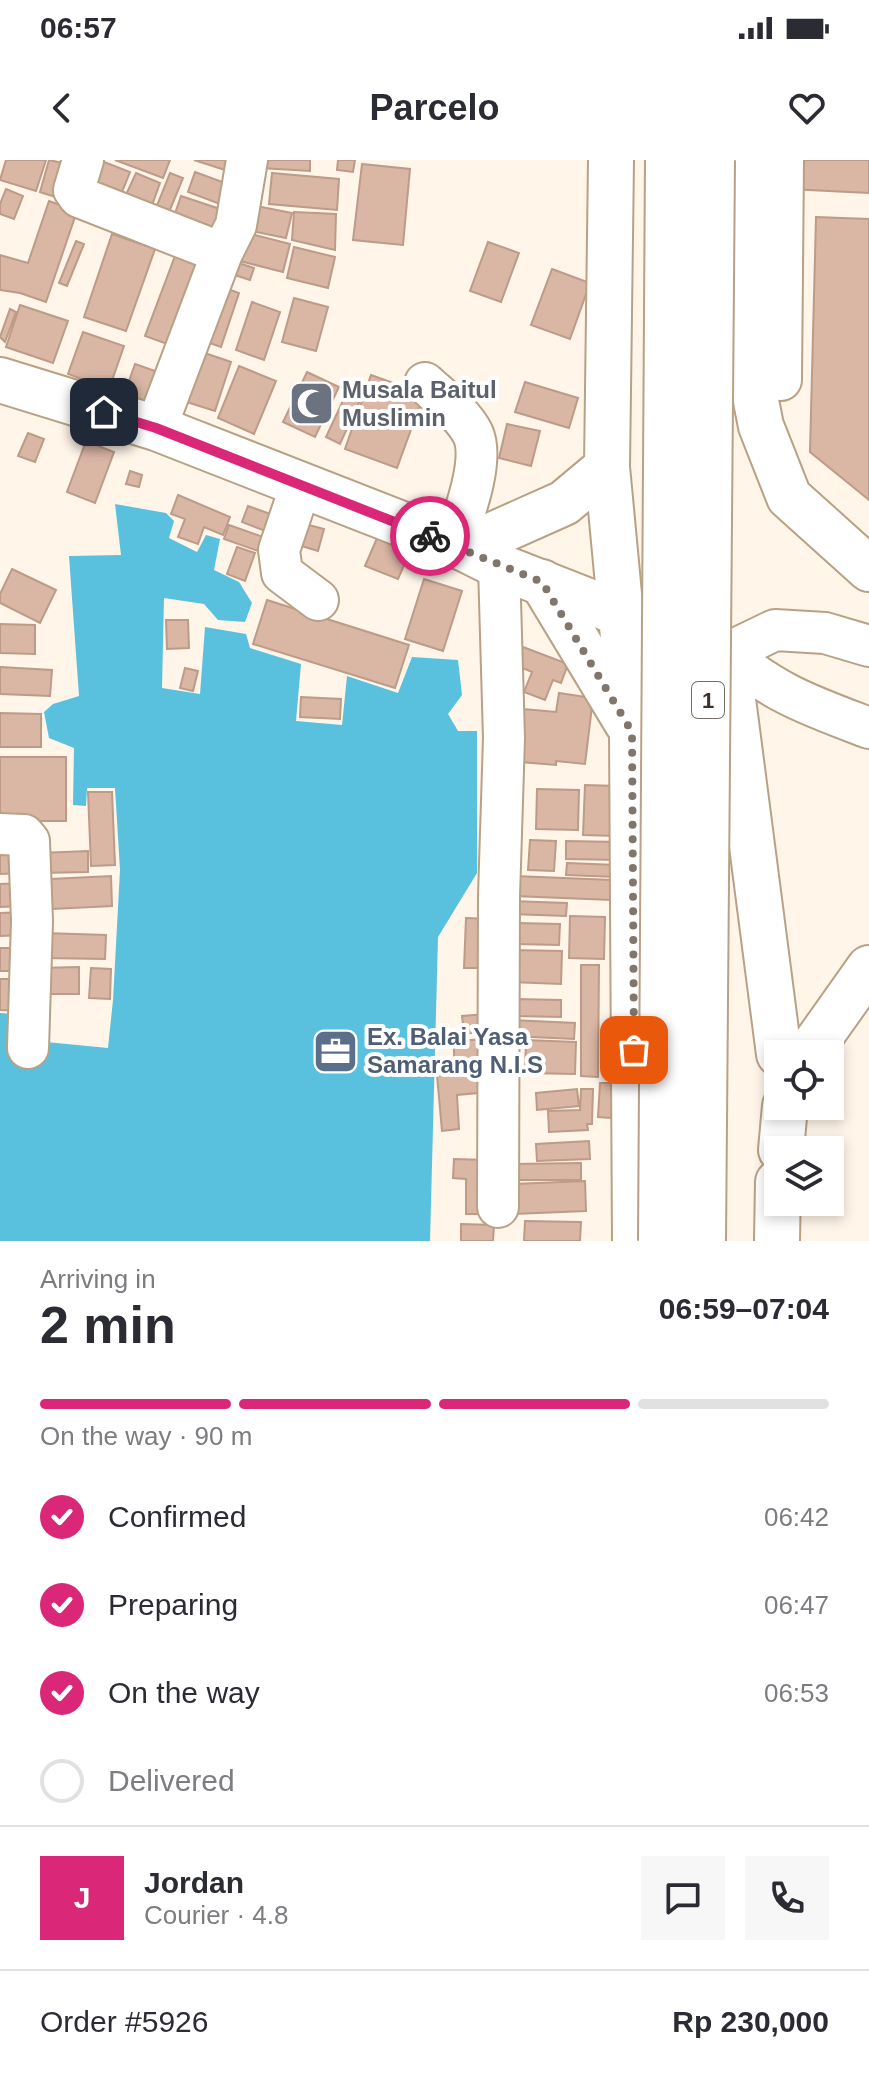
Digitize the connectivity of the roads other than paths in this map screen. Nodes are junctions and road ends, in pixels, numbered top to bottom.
1 (83, 160) edge
2 (247, 160) edge
3 (611, 160) edge
4 (635, 160) edge
5 (668, 160) edge
6 (712, 160) edge
7 (736, 160) edge
8 (755, 160) edge
9 (783, 160) edge
10 (222, 253) junction
11 (0, 380) edge
12 (781, 380) dead end
13 (425, 383) dead end
14 (607, 424) junction
15 (156, 428) junction
16 (607, 467) junction
17 (301, 485) junction
18 (472, 553) junction
19 (869, 569) edge
20 (542, 582) junction
21 (318, 600) dead end
22 (623, 615) junction
23 (869, 646) edge
24 (727, 653) junction
25 (869, 728) edge
26 (632, 732) junction
27 (0, 834) edge
28 (869, 968) edge
29 (777, 1040) edge
30 (818, 1040) edge
31 (28, 1048) dead end
32 (498, 1207) dead end
33 (777, 1216) edge
34 (635, 1241) edge
35 (661, 1241) edge
36 (703, 1241) edge
37 (777, 1241) edge

1 - 10 street
2 - 10 street
3 - 14 main road
4 - 14 main road
5 - 35 main road, 1, bridge
6 - 36 main road, 1, bridge
7 - 24 street
8 - 19 main road
9 - 12 street
10 - 15 street
11 - 15 main road
13 - 18 street
14 - 16 main road
15 - 17 main road
16 - 18 main road
16 - 22 main road
17 - 18 main road
17 - 21 street
18 - 20 main road
18 - 32 street
20 - 22 main road
20 - 26 main road
22 - 24 main road
22 - 26 main road
23 - 24 street
24 - 25 street
24 - 29 main road
26 - 34 main road
27 - 31 street
28 - 30 main road
33 - 37 main road

